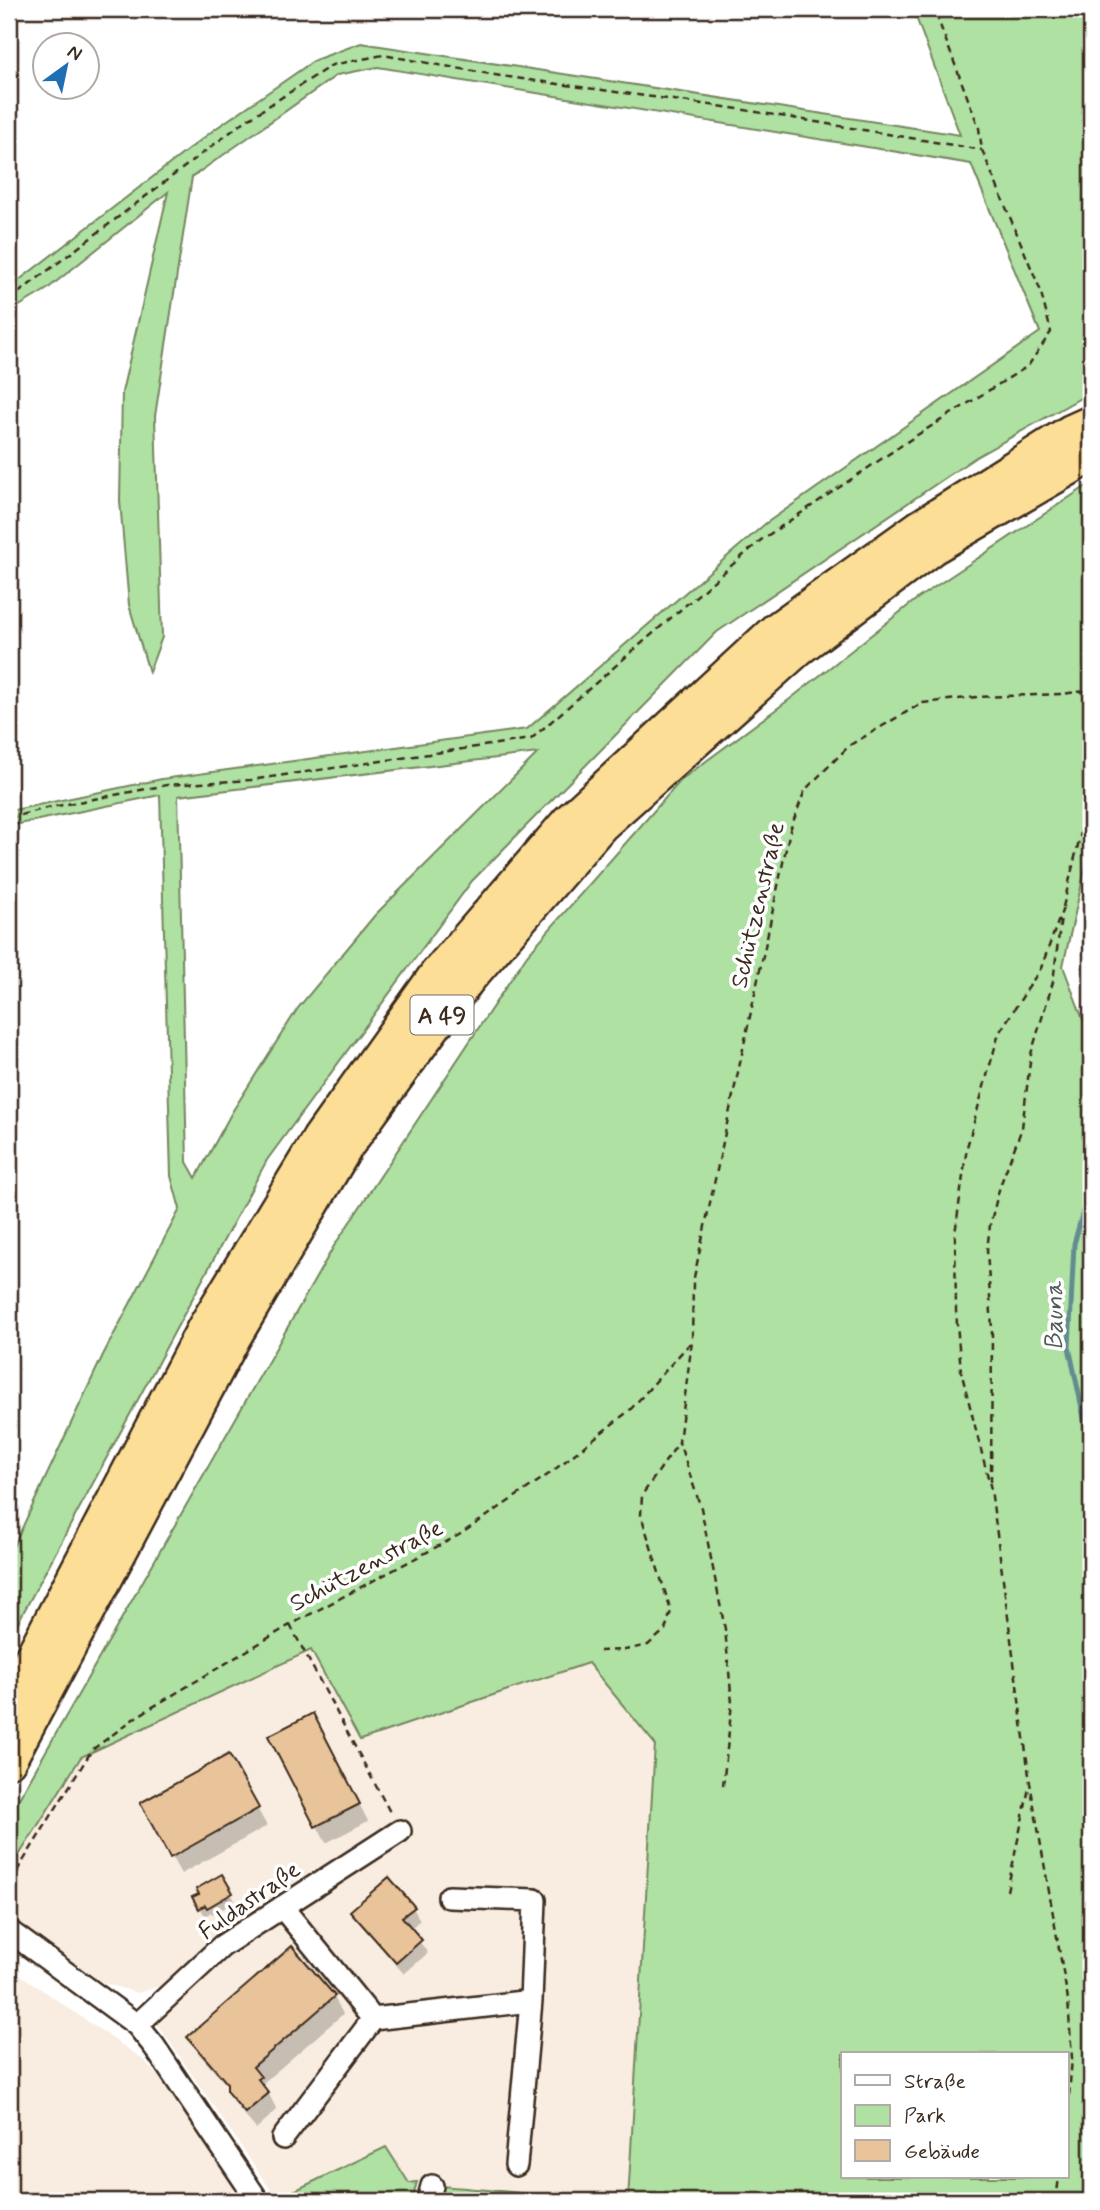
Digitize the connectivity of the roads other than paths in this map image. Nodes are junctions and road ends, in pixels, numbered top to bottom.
1 (1091, 422) edge
2 (1091, 456) edge
3 (9, 1700) edge
4 (9, 1761) edge
5 (400, 1830) road end
6 (449, 1897) dead end
7 (282, 1907) junction
8 (9, 1931) edge
9 (531, 2001) junction
10 (373, 2019) junction
11 (137, 2025) junction
12 (283, 2138) dead end
13 (516, 2165) dead end
14 (258, 2201) edge

1 - 3 highway, A 49
2 - 4 highway, A 49
5 - 7 street, Fuldastraße
6 - 9 street
7 - 10 street
7 - 11 street, Fuldastraße
8 - 11 street
9 - 10 street
9 - 13 street
10 - 12 street
11 - 14 street

